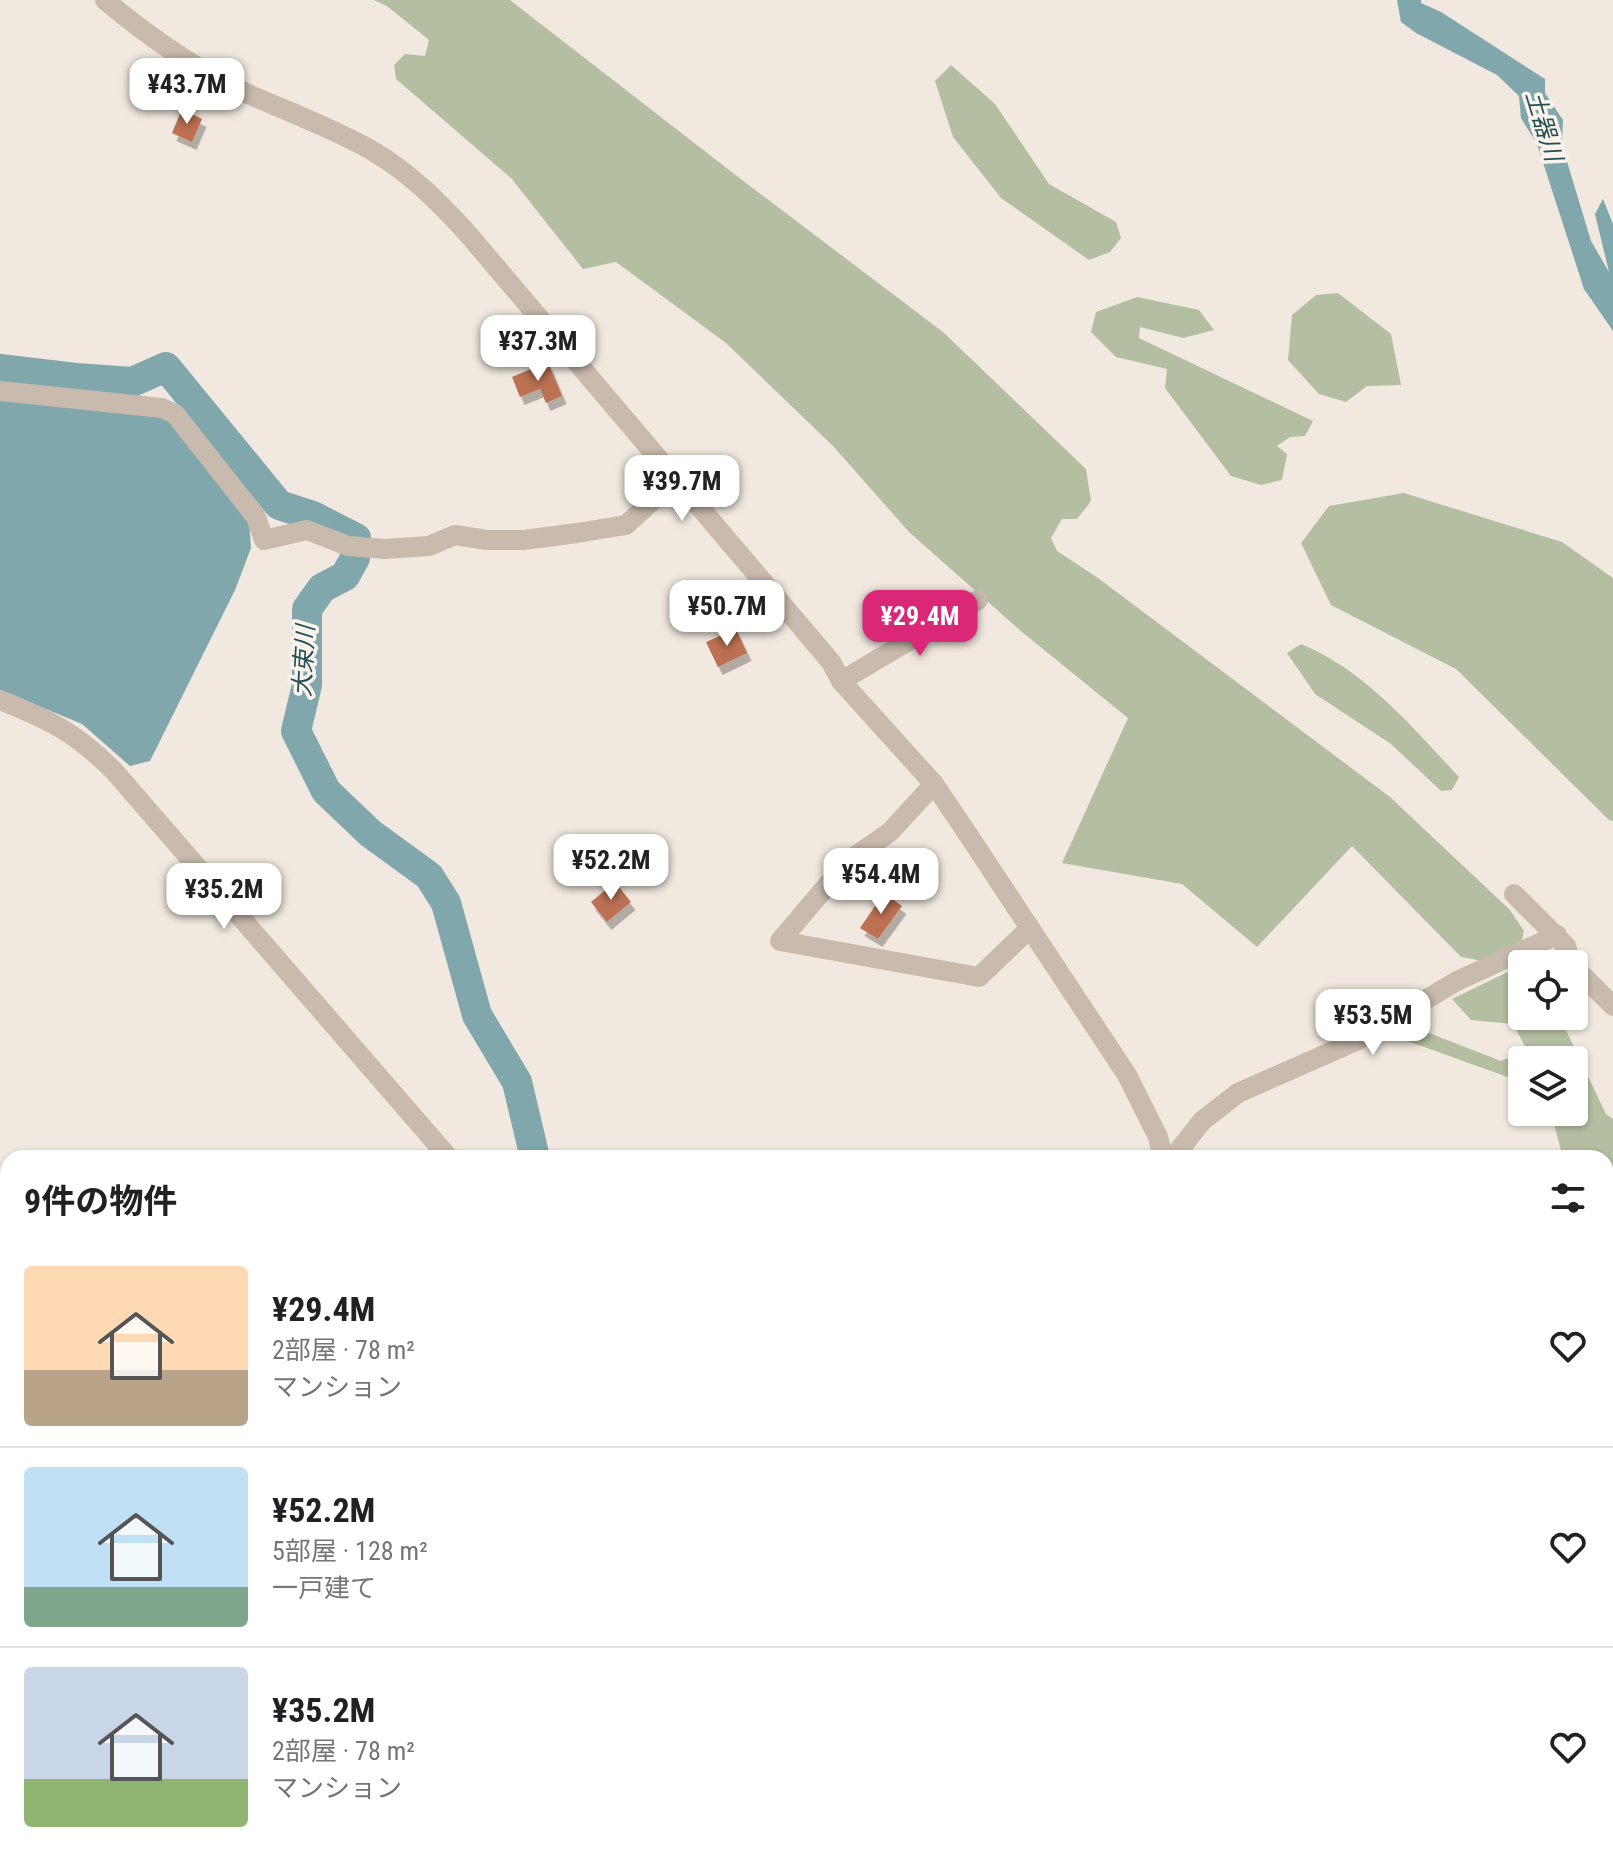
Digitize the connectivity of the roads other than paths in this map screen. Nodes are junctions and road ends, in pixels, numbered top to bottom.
1 (105, 0) edge
2 (0, 391) edge
3 (674, 481) junction
4 (978, 600) dead end
5 (841, 681) junction
6 (0, 700) edge
7 (934, 784) junction
8 (1514, 894) dead end
9 (1030, 928) junction
10 (1557, 935) junction
11 (1567, 950) edge
12 (1588, 982) edge
13 (1613, 1006) edge
14 (442, 1150) edge
15 (1160, 1150) edge
16 (1179, 1150) edge

1 - 3 street
2 - 3 street
3 - 5 street
4 - 5 street
5 - 7 street
6 - 14 street
7 - 9 street
7 - 9 street
8 - 10 street
9 - 15 street
10 - 11 street
10 - 16 street
12 - 13 street

